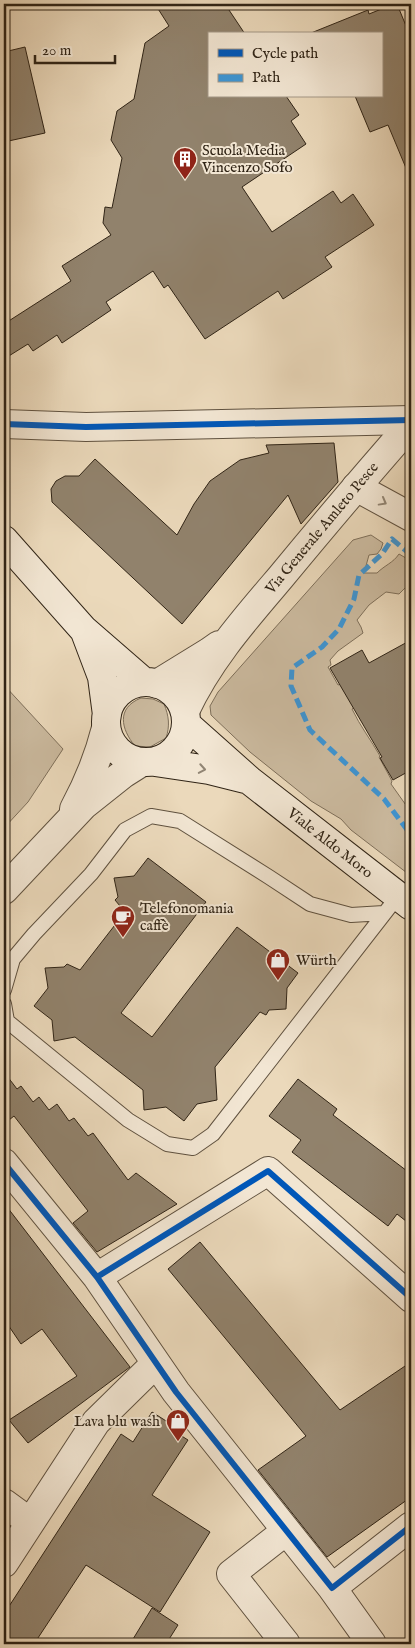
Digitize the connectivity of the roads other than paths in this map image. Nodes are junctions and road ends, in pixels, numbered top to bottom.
1 (411, 420) edge
2 (4, 424) edge
3 (411, 424) edge
4 (86, 427) junction
5 (4, 443) edge
6 (356, 487) junction
7 (411, 517) edge
8 (4, 540) edge
9 (83, 628) junction
10 (234, 633) junction
11 (151, 683) junction
12 (186, 717) junction
13 (107, 721) junction
14 (148, 762) junction
15 (249, 780) junction
16 (66, 823) junction
17 (4, 890) edge
18 (398, 905) edge
19 (4, 990) edge
20 (4, 1004) edge
21 (4, 1164) edge
22 (97, 1277) junction
23 (411, 1298) edge
24 (156, 1363) junction
25 (4, 1503) edge
26 (30, 1522) junction
27 (411, 1526) edge
28 (286, 1531) junction
29 (4, 1563) edge
30 (332, 1588) junction
31 (286, 1644) edge
32 (372, 1644) edge

1 - 4 street
2 - 4 street
3 - 6 street, Via Generale Amleto Pesce
4 - 5 street
6 -> 7 street
6 - 10 street, Via Generale Amleto Pesce
8 - 9 street
9 - 11 street
9 - 13 street
10 - 11 street, Via Generale Amleto Pesce
10 - 12 street, Via Generale Amleto Pesce
11 - 12 street
11 - 13 street
12 - 14 street
12 - 15 street, Viale Aldo Moro
13 - 14 street
13 - 16 street
14 -> 15 street, Viale Aldo Moro
14 - 16 street
15 - 18 street, Viale Aldo Moro
16 - 17 street
18 - 19 lane
18 - 20 lane
21 - 22 street
22 - 23 street
22 - 24 street
24 - 26 street
24 - 28 street
25 - 26 street
26 - 29 street
27 - 30 street
28 - 30 street
28 - 31 street
30 - 32 street

